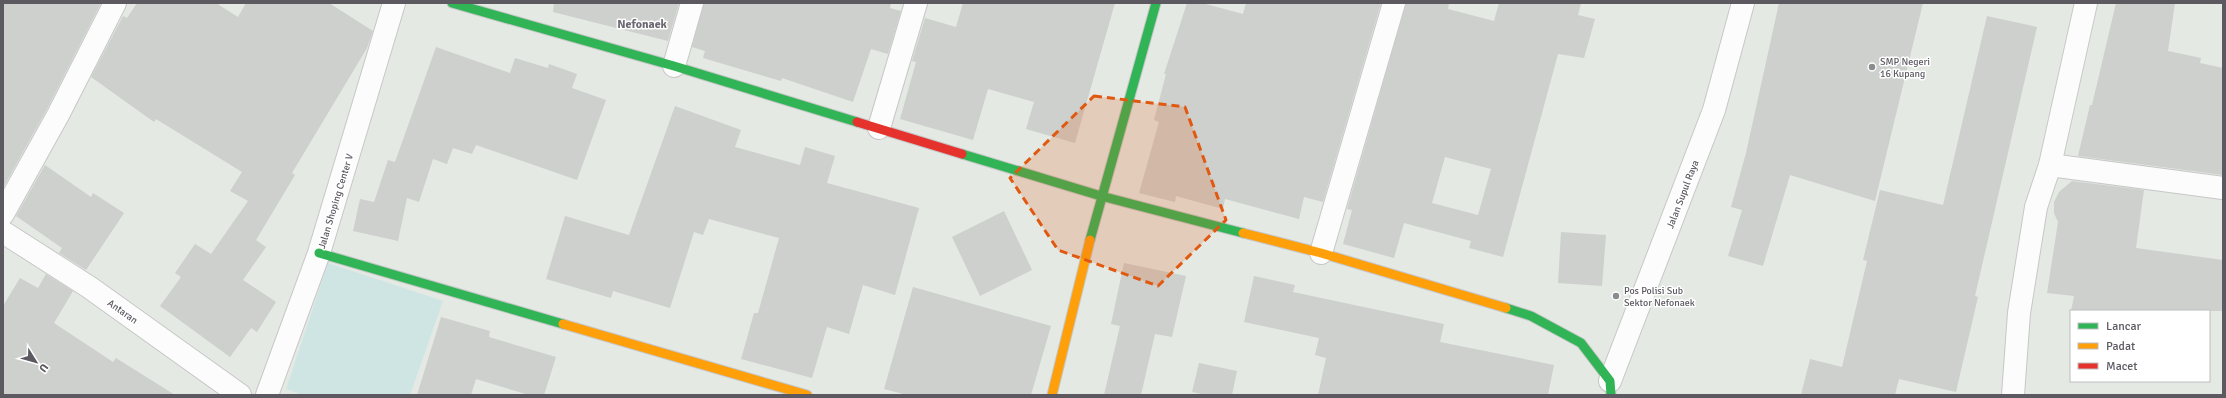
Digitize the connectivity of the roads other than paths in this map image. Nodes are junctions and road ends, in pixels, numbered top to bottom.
1 (115, 3) edge
2 (394, 3) edge
3 (452, 3) edge
4 (692, 3) edge
5 (916, 3) edge
6 (1156, 3) edge
7 (1394, 3) edge
8 (1743, 3) edge
9 (2086, 3) edge
10 (488, 8) edge
11 (674, 66) junction
12 (879, 128) junction
13 (2050, 165) junction
14 (2223, 188) edge
15 (1101, 196) junction
16 (3, 214) edge
17 (3, 232) edge
18 (320, 253) junction
19 (1321, 253) junction
20 (1610, 388) edge
21 (240, 395) edge
22 (267, 395) edge
23 (807, 395) edge
24 (1052, 395) edge
25 (2013, 395) edge

1 - 16 street
2 - 18 street, Jalan Shoping Center V
3 - 10 street
4 - 11 street
5 - 12 street
6 - 15 street
7 - 19 street
8 - 20 street, Jalan Supul Raya
9 - 13 street
10 - 11 street
11 - 12 street
12 - 15 street
13 - 14 street
13 - 25 street
15 - 19 street
15 - 24 street
17 - 21 street, Antaran
18 - 22 street, Jalan Shoping Center V
18 - 23 street
19 - 20 street

